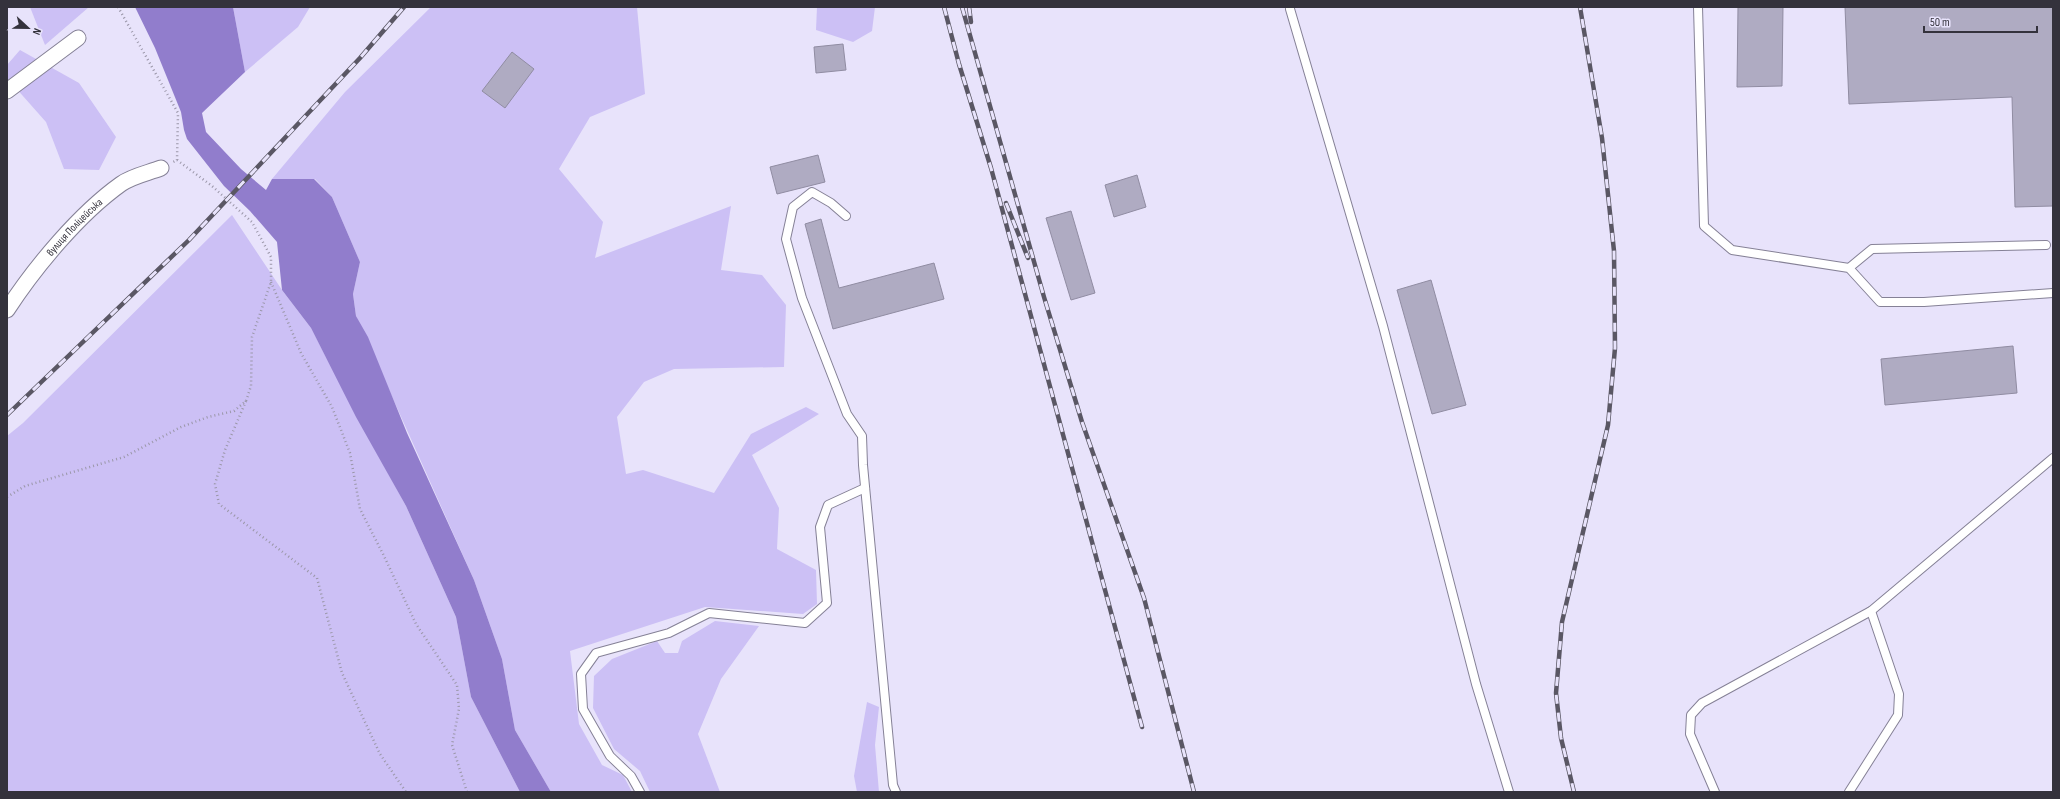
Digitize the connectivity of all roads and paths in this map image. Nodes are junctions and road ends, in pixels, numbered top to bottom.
1 (118, 7) edge
2 (1698, 7) edge
3 (1290, 9) dead end
4 (78, 38) dead end
5 (7, 91) edge
6 (177, 160) junction
7 (161, 168) joint
8 (846, 216) dead end
9 (2046, 245) dead end
10 (1849, 268) junction
11 (271, 282) junction
12 (2053, 293) edge
13 (7, 310) edge
14 (246, 401) junction
15 (2053, 458) edge
16 (865, 488) junction
17 (7, 497) edge
18 (1871, 611) junction
19 (406, 792) edge
20 (467, 792) edge
21 (640, 792) edge
22 (896, 792) edge
23 (1509, 792) edge
24 (1715, 792) edge
25 (1849, 792) edge

1 - 6 path
2 - 10 lane
3 - 23 lane
4 - 5 street
6 - 7 path
6 - 11 path
7 - 13 street, вулиця Поліцейська
8 - 16 lane
9 - 10 lane
10 - 12 lane
11 - 14 path
11 - 20 path
14 - 17 path
14 - 19 path
15 - 18 lane
16 - 21 lane
16 - 22 lane
18 - 24 lane
18 - 25 lane

